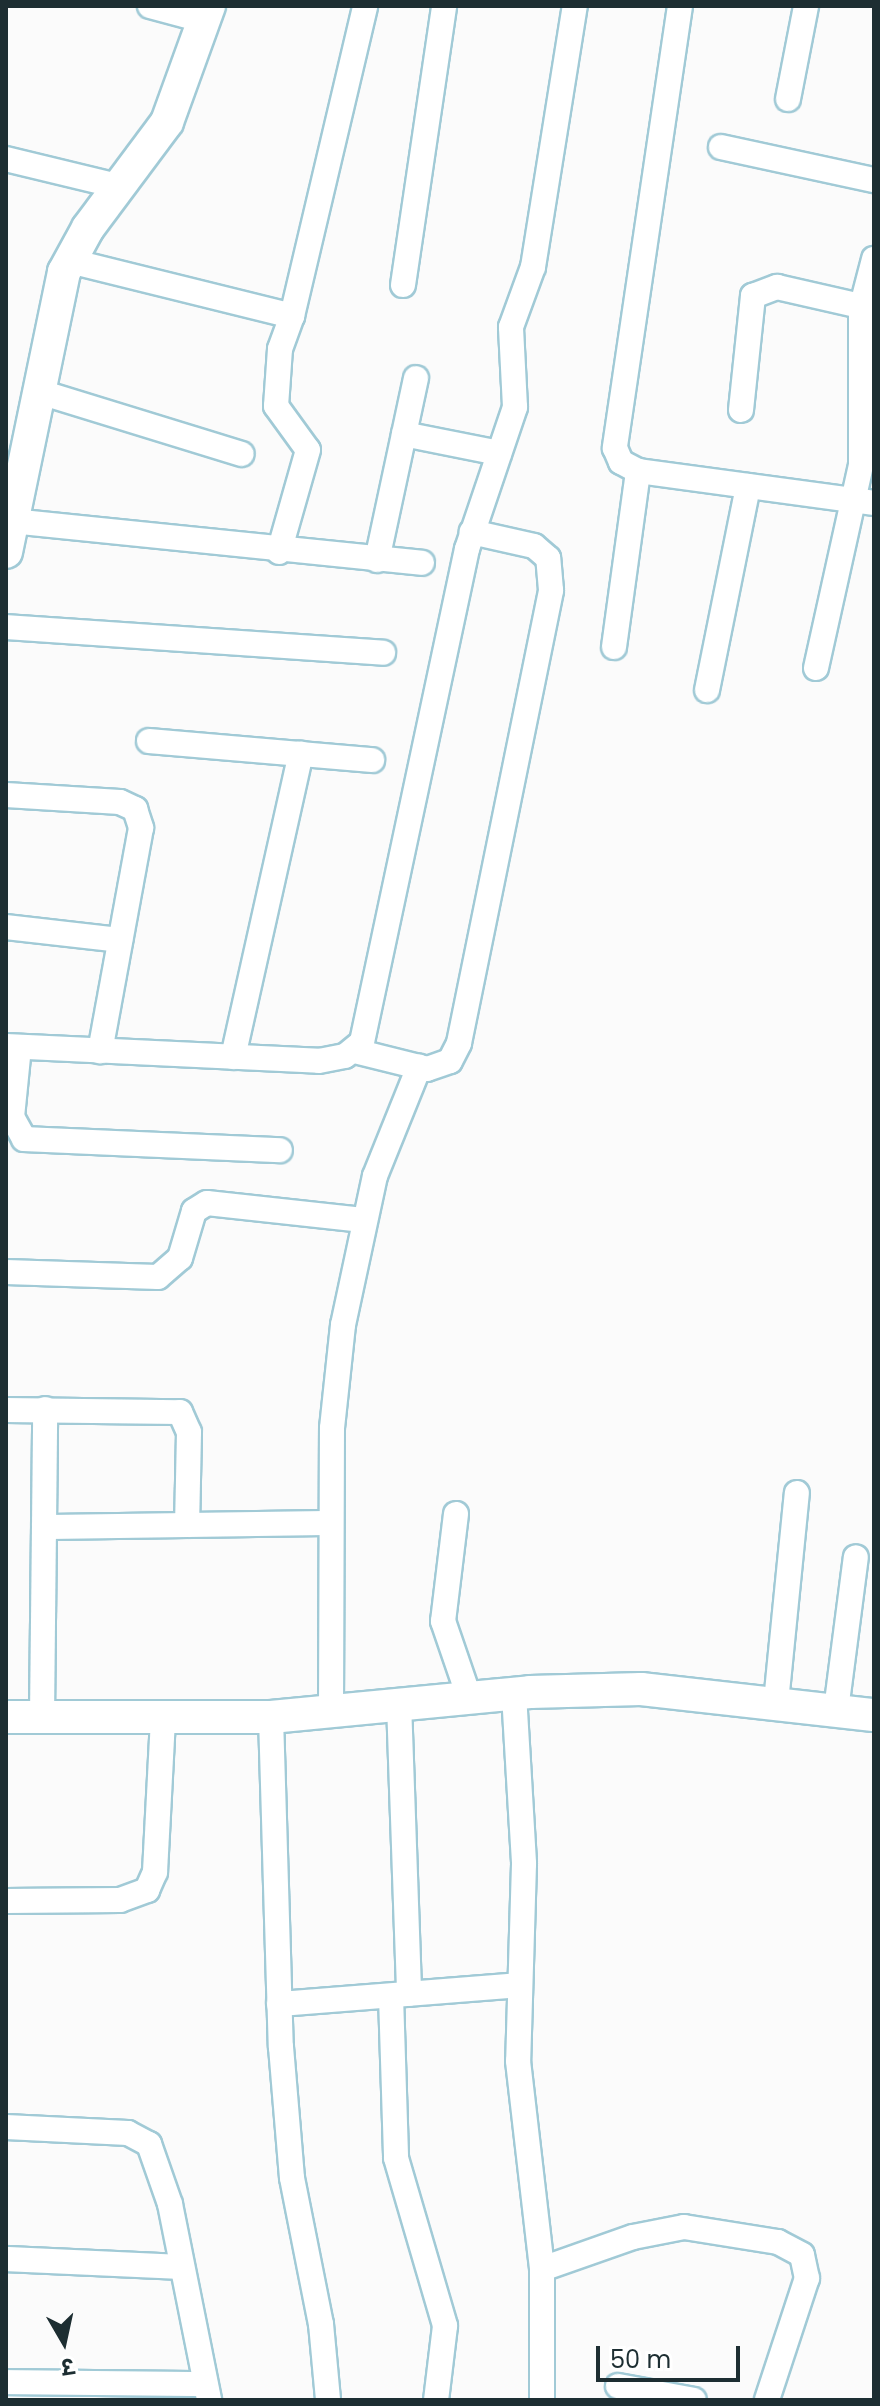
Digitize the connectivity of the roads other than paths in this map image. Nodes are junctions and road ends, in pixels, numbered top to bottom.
1 (150, 6) edge
2 (365, 6) edge
3 (444, 6) edge
4 (575, 6) edge
5 (680, 6) edge
6 (806, 6) edge
7 (208, 13) edge
8 (788, 99) dead end
9 (721, 147) dead end
10 (6, 159) edge
11 (874, 180) edge
12 (118, 186) junction
13 (874, 259) edge
14 (70, 261) junction
15 (403, 285) dead end
16 (868, 309) edge
17 (292, 316) junction
18 (416, 378) dead end
19 (37, 391) junction
20 (741, 410) dead end
21 (404, 434) junction
22 (499, 453) junction
23 (242, 454) dead end
24 (638, 471) junction
25 (748, 486) junction
26 (863, 501) edge
27 (472, 532) junction
28 (8, 537) edge
29 (279, 552) junction
30 (377, 560) junction
31 (422, 563) dead end
32 (6, 627) edge
33 (614, 647) dead end
34 (383, 653) dead end
35 (816, 668) dead end
36 (707, 690) dead end
37 (149, 741) dead end
38 (301, 754) junction
39 (372, 760) dead end
40 (6, 795) edge
41 (6, 927) edge
42 (120, 940) junction
43 (13, 1046) edge
44 (100, 1051) junction
45 (355, 1051) junction
46 (233, 1057) junction
47 (419, 1067) junction
48 (280, 1150) dead end
49 (363, 1220) junction
50 (6, 1272) edge
51 (45, 1409) junction
52 (6, 1410) edge
53 (797, 1493) dead end
54 (456, 1514) dead end
55 (331, 1523) junction
56 (187, 1525) junction
57 (44, 1527) junction
58 (856, 1557) dead end
59 (514, 1694) junction
60 (469, 1697) junction
61 (776, 1702) junction
62 (399, 1703) junction
63 (836, 1710) junction
64 (331, 1711) junction
65 (874, 1715) edge
66 (6, 1717) edge
67 (42, 1717) junction
68 (271, 1717) junction
69 (163, 1718) junction
70 (6, 1901) edge
71 (518, 1985) junction
72 (400, 1995) junction
73 (279, 2004) junction
74 (6, 2127) edge
75 (6, 2259) edge
76 (181, 2267) junction
77 (542, 2269) junction
78 (6, 2382) edge
79 (618, 2386) dead end
80 (207, 2392) edge
81 (328, 2400) edge
82 (436, 2400) edge
83 (542, 2400) edge
84 (694, 2400) edge
85 (767, 2400) edge

1 - 7 street
2 - 17 street
3 - 15 street
4 - 22 street
5 - 24 street
6 - 8 street
7 - 12 street
9 - 11 street
10 - 12 street
12 - 14 street
13 - 16 street
14 - 17 street
14 - 19 street
16 - 20 street
16 - 26 street
17 - 29 street
18 - 21 street
19 - 23 street
19 - 28 street
21 - 22 street
21 - 30 street
22 - 27 street
24 - 25 street
24 - 33 street
25 - 26 street
25 - 36 street
26 - 35 street
27 - 45 street
27 - 47 street
28 - 29 street
29 - 30 street
30 - 31 street
32 - 34 street
37 - 38 street
38 - 39 street
38 - 46 street
40 - 42 street
41 - 42 street
42 - 44 street
43 - 44 street
43 - 48 street
44 - 46 street
45 - 46 street
45 - 47 street
47 - 49 street
49 - 50 street
49 - 55 street
51 - 52 street
51 - 56 street
51 - 57 street
53 - 61 street
54 - 60 street
55 - 56 street
55 - 64 street
56 - 57 street
57 - 67 street
58 - 63 street
59 - 60 street
59 - 61 street
59 - 71 street
60 - 62 street
61 - 63 street
62 - 64 street
62 - 72 street
63 - 65 street
64 - 68 street
66 - 67 street
67 - 69 street
68 - 69 street
68 - 73 street
69 - 70 street
71 - 72 street
71 - 77 street
72 - 73 street
72 - 82 street
73 - 81 street
74 - 76 street
75 - 76 street
76 - 80 street
77 - 83 street
77 - 85 street
78 - 80 street
79 - 84 street

